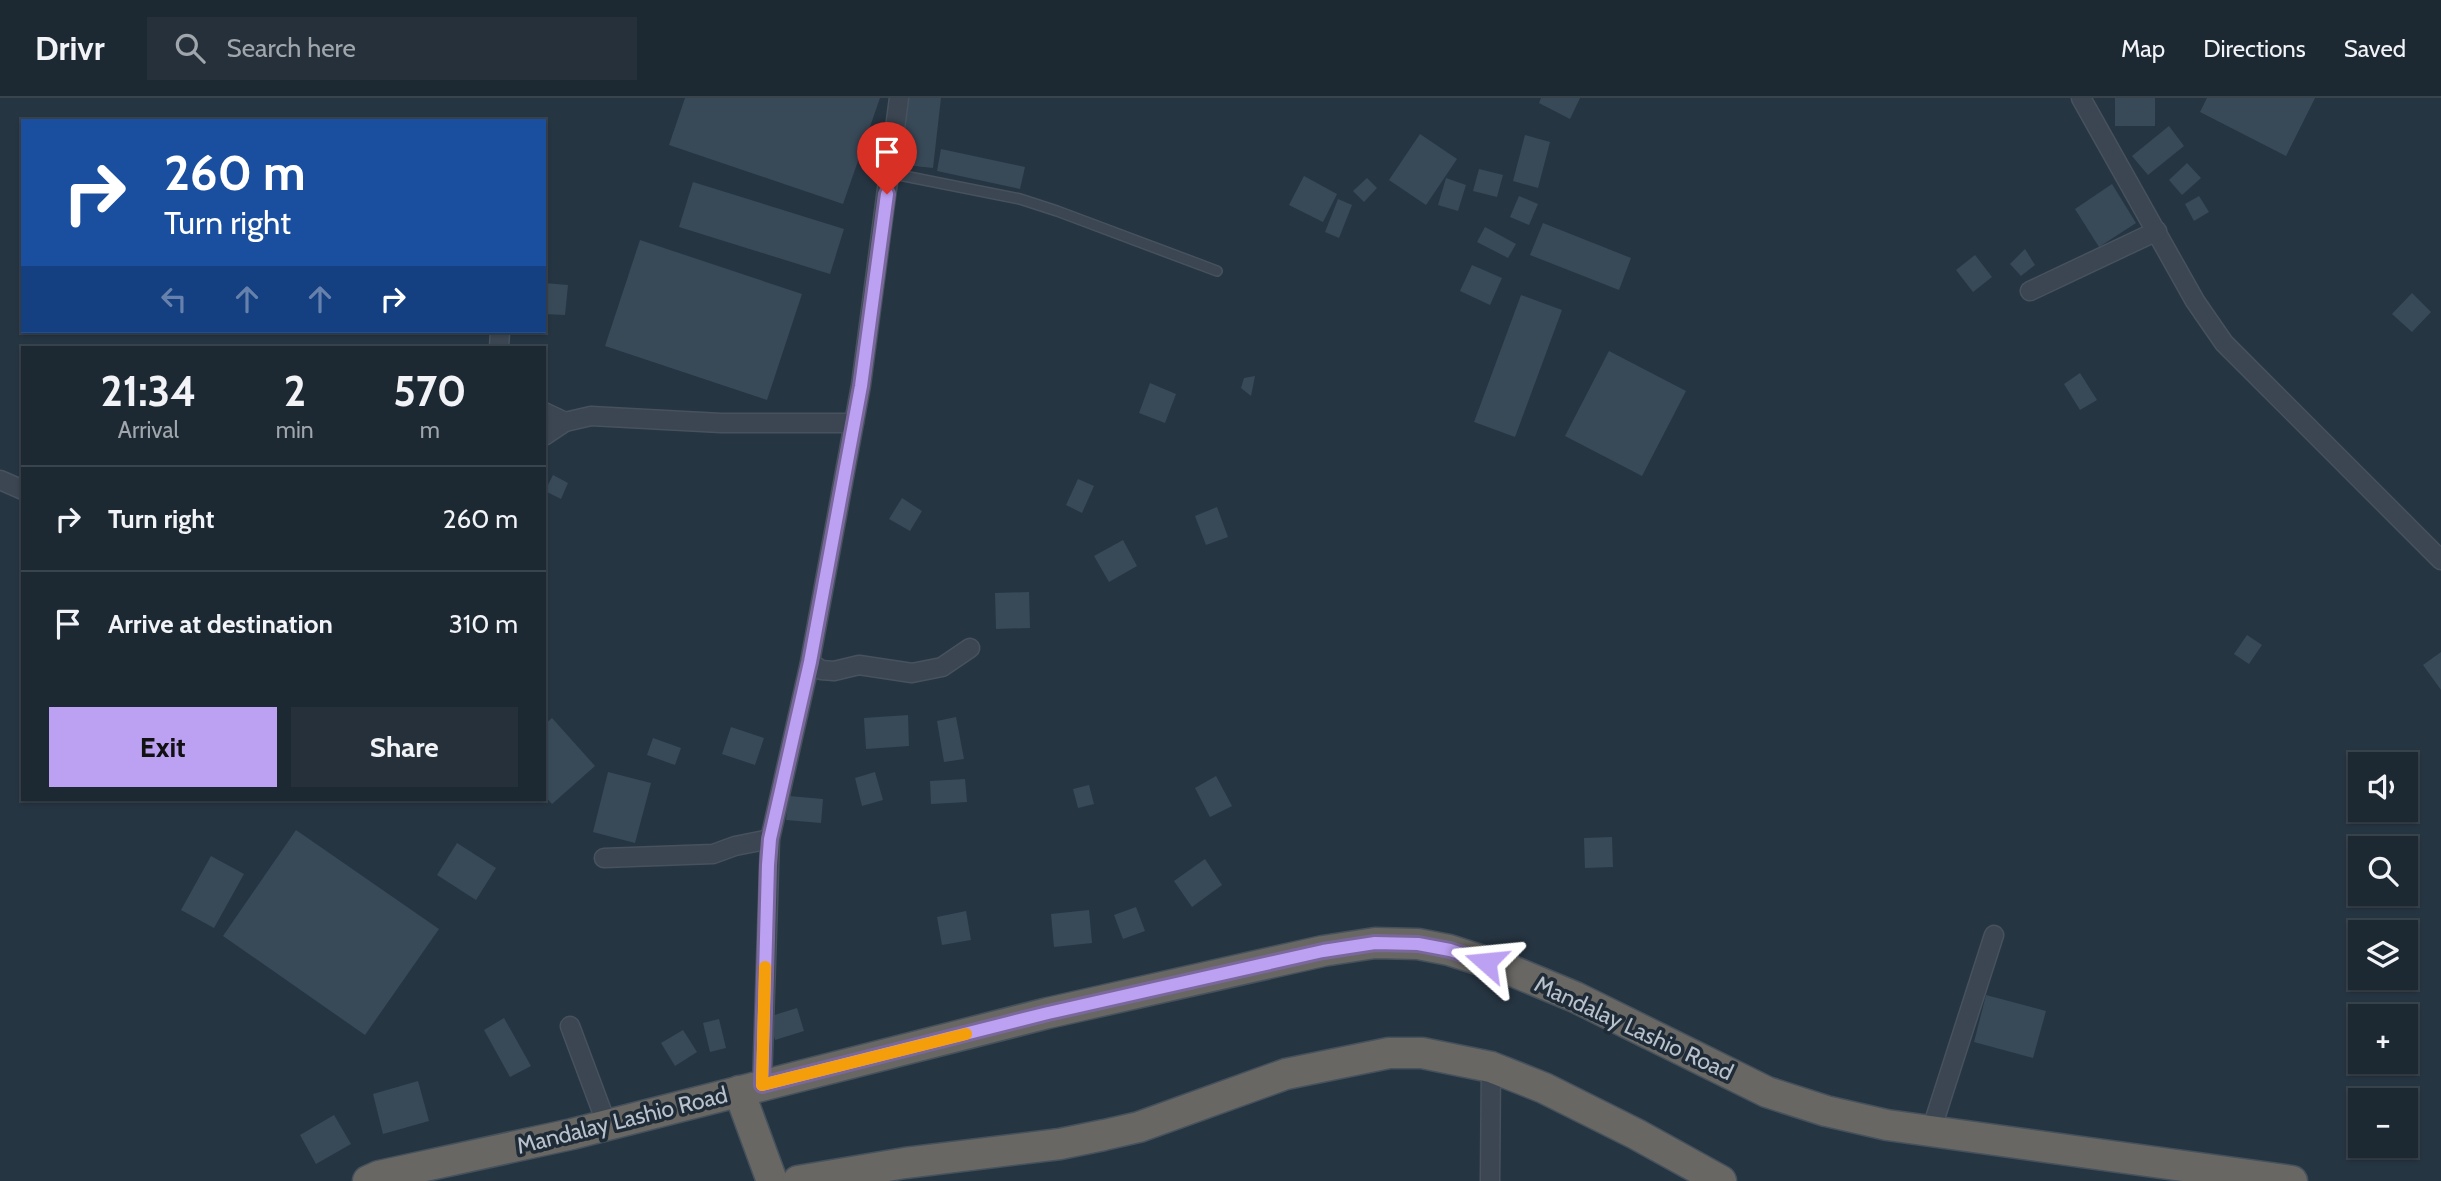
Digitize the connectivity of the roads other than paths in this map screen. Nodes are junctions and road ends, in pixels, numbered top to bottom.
1 (899, 98) edge
2 (2081, 98) edge
3 (890, 173) junction
4 (2157, 231) junction
5 (1217, 271) dead end
6 (2030, 291) dead end
7 (546, 413) edge
8 (565, 422) junction
9 (854, 423) junction
10 (546, 435) edge
11 (0, 480) edge
12 (21, 489) edge
13 (2441, 560) edge
14 (970, 648) dead end
15 (810, 662) junction
16 (770, 839) junction
17 (604, 858) dead end
18 (1994, 935) dead end
19 (570, 1026) dead end
20 (1491, 1067) junction
21 (751, 1088) junction
22 (607, 1125) junction
23 (1931, 1131) junction
24 (368, 1181) edge
25 (772, 1181) edge
26 (798, 1181) edge
27 (1490, 1181) edge
28 (1721, 1181) edge
29 (2292, 1181) edge

1 - 3 street
2 - 4 street
3 - 5 lane
3 - 9 street
4 - 6 street
4 - 13 street
7 - 8 street
8 - 9 street
8 - 10 street
9 - 15 street
11 - 12 street
14 - 15 street
15 - 16 street
16 - 17 street
16 - 21 street
18 - 23 street
19 - 22 street
20 - 26 highway
20 - 27 street
20 - 28 highway
21 - 22 highway, Mandalay Lashio Road
21 - 23 highway, Mandalay Lashio Road
21 - 25 highway
22 - 24 highway, Mandalay Lashio Road
23 - 29 highway, Mandalay Lashio Road

